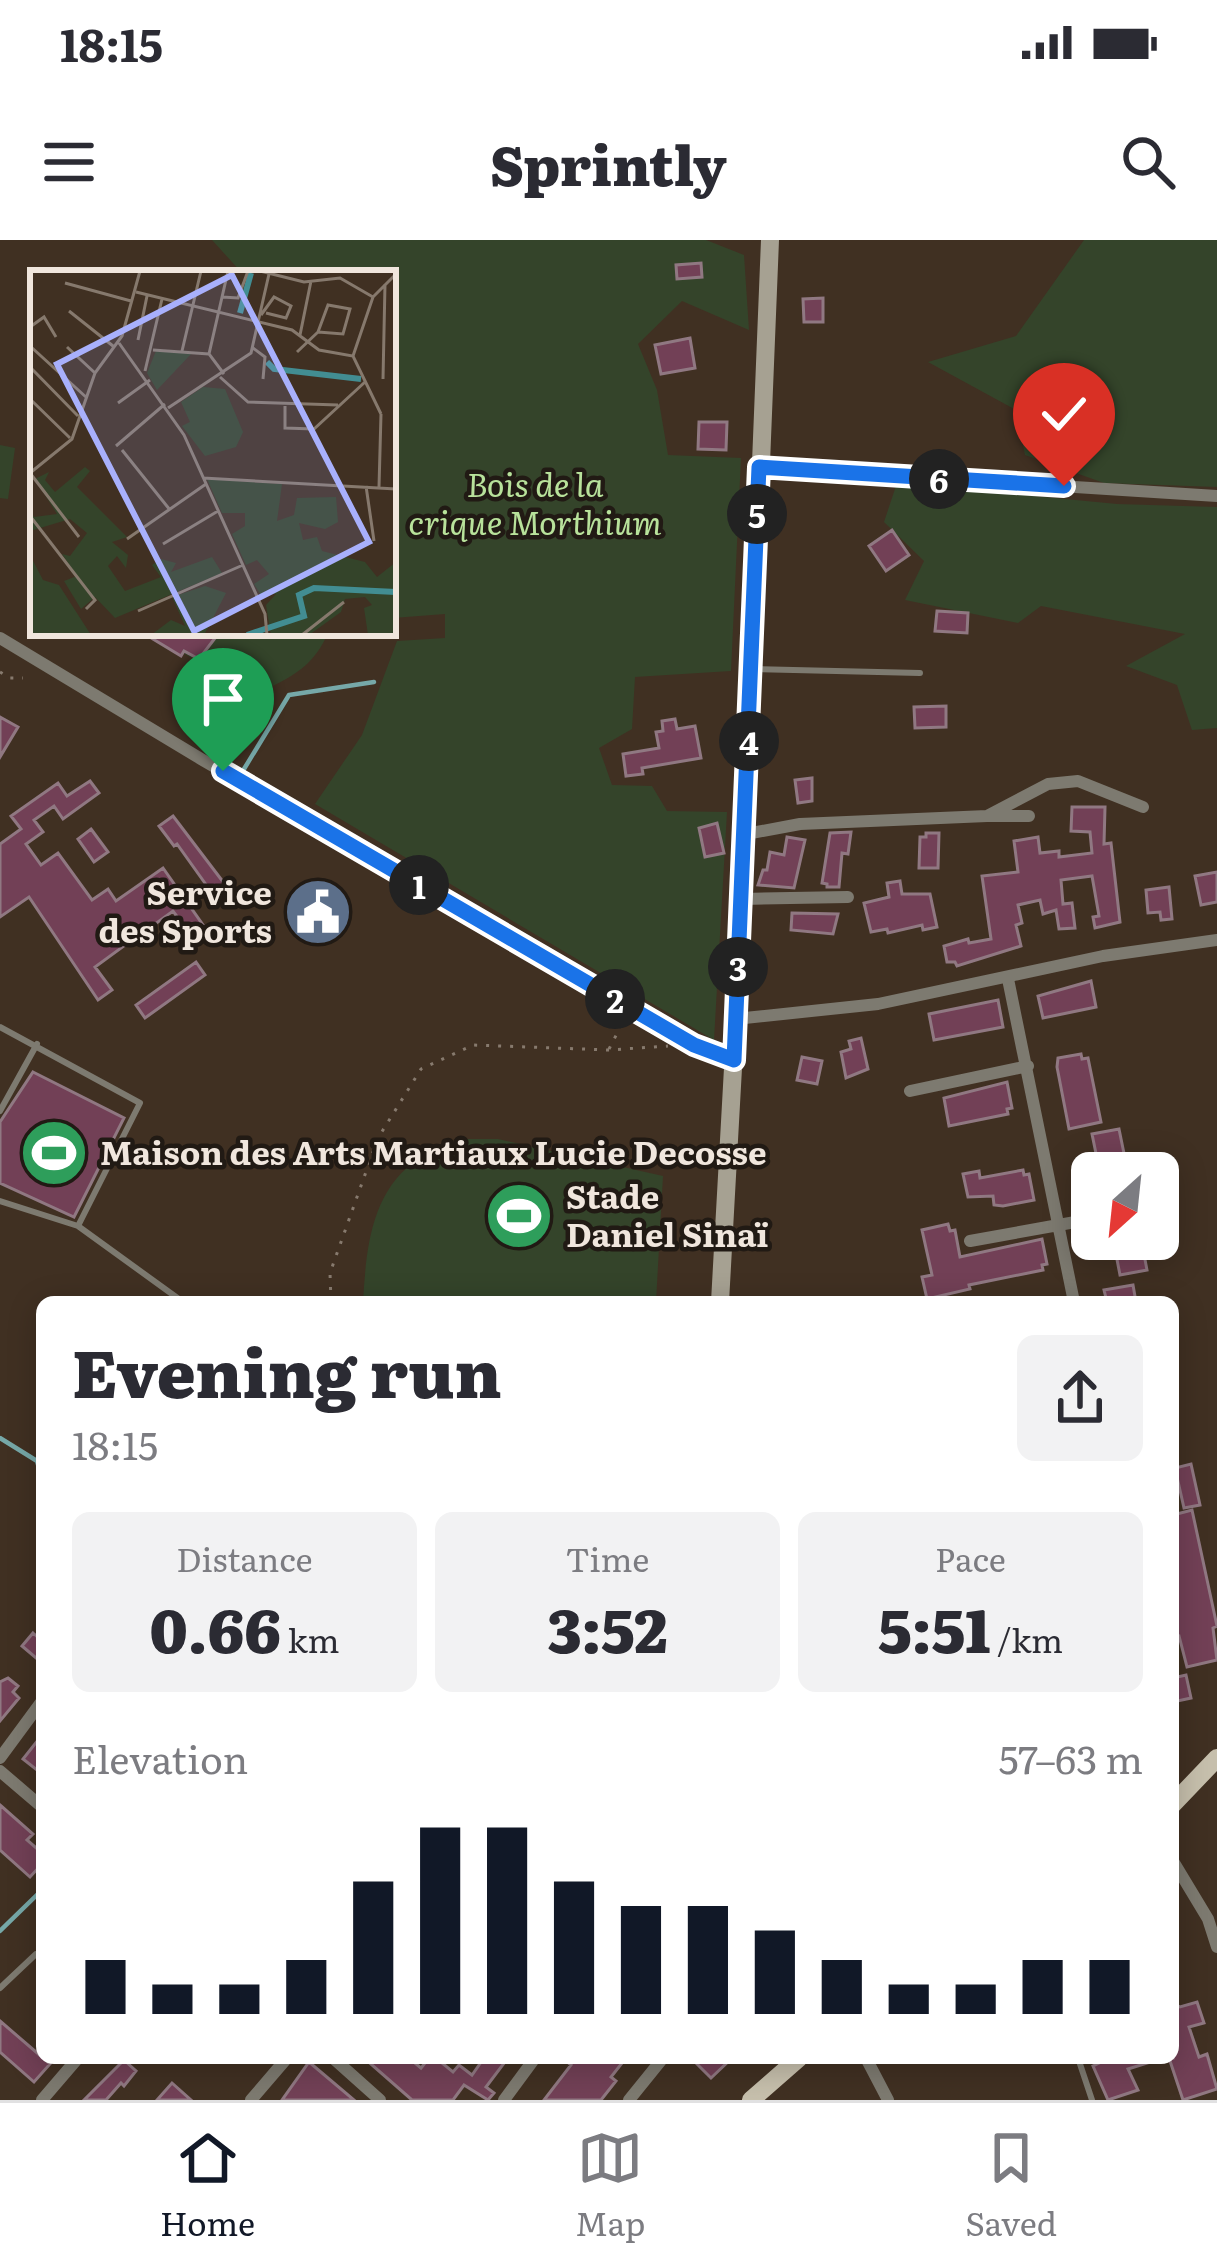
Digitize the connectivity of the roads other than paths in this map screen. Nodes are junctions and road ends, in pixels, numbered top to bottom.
1 (770, 240) edge
2 (759, 467) junction
3 (1217, 496) edge
4 (0, 638) edge
5 (751, 668) junction
6 (920, 674) dead end
7 (1143, 807) dead end
8 (987, 816) junction
9 (1029, 816) dead end
10 (746, 834) junction
11 (848, 897) dead end
12 (742, 899) junction
13 (1217, 940) edge
14 (1008, 979) junction
15 (736, 1019) junction
16 (0, 1027) edge
17 (37, 1044) junction
18 (734, 1060) junction
19 (1028, 1066) junction
20 (0, 1085) edge
21 (910, 1091) dead end
22 (9, 1094) junction
23 (0, 1111) edge
24 (0, 1201) edge
25 (1071, 1223) edge
26 (78, 1226) junction
27 (1058, 1226) junction
28 (970, 1240) dead end
29 (176, 1296) edge
30 (720, 1296) edge
31 (1073, 1296) edge
32 (36, 1709) edge
33 (0, 1758) edge
34 (1217, 1758) edge
35 (0, 1771) edge
36 (1179, 1798) edge
37 (36, 1802) edge
38 (1179, 1871) edge
39 (1217, 1948) edge
40 (36, 1954) edge
41 (0, 1988) edge
42 (73, 2064) edge
43 (282, 2064) edge
44 (340, 2064) edge
45 (531, 2064) edge
46 (658, 2064) edge
47 (792, 2064) edge
48 (869, 2064) edge
49 (1080, 2064) edge
50 (42, 2100) edge
51 (251, 2100) edge
52 (380, 2100) edge
53 (504, 2100) edge
54 (628, 2100) edge
55 (752, 2100) edge
56 (887, 2100) edge
57 (1092, 2100) edge

1 - 2 street
2 - 3 street
2 - 5 street
4 - 18 street
5 - 6 lane
5 - 10 street
7 - 8 street
8 - 9 street
8 - 10 street
10 - 12 street
11 - 12 street
12 - 15 street
13 - 14 street
14 - 15 street
14 - 19 street
15 - 18 street
16 - 17 lane
17 - 22 lane
17 - 26 lane
18 - 30 street
19 - 21 street
19 - 27 street
20 - 22 lane
22 - 23 lane
24 - 26 lane
25 - 27 street
26 - 29 lane
27 - 28 street
27 - 31 street
32 - 33 street
34 - 36 main road
35 - 37 street
38 - 39 street
40 - 41 lane
42 - 50 street
43 - 51 street
44 - 52 street
45 - 53 street
46 - 54 street
47 - 55 main road
48 - 56 street
49 - 57 lane

